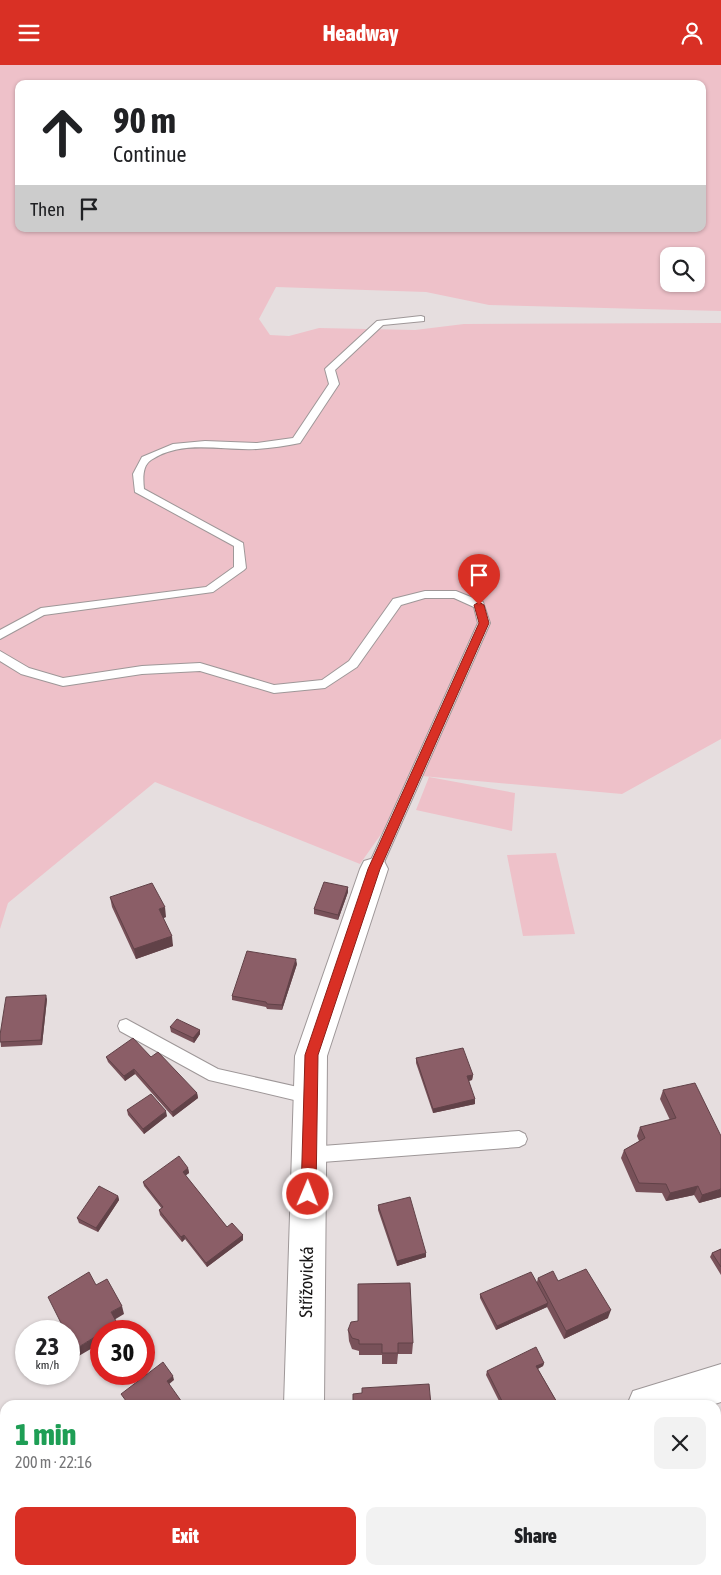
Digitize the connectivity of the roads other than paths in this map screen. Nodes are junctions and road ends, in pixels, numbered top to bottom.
1 (421, 319) dead end
2 (0, 635) edge
3 (0, 655) edge
4 (374, 869) joint
5 (126, 1027) dead end
6 (311, 1097) junction
7 (519, 1139) dead end
8 (309, 1155) junction
9 (721, 1383) edge
10 (304, 1400) edge
11 (664, 1400) edge

1 - 2 lane
3 - 4 lane
4 - 6 street, Střížovická
5 - 6 lane
6 - 8 street, Střížovická
7 - 8 lane
8 - 10 street, Střížovická
9 - 11 street

